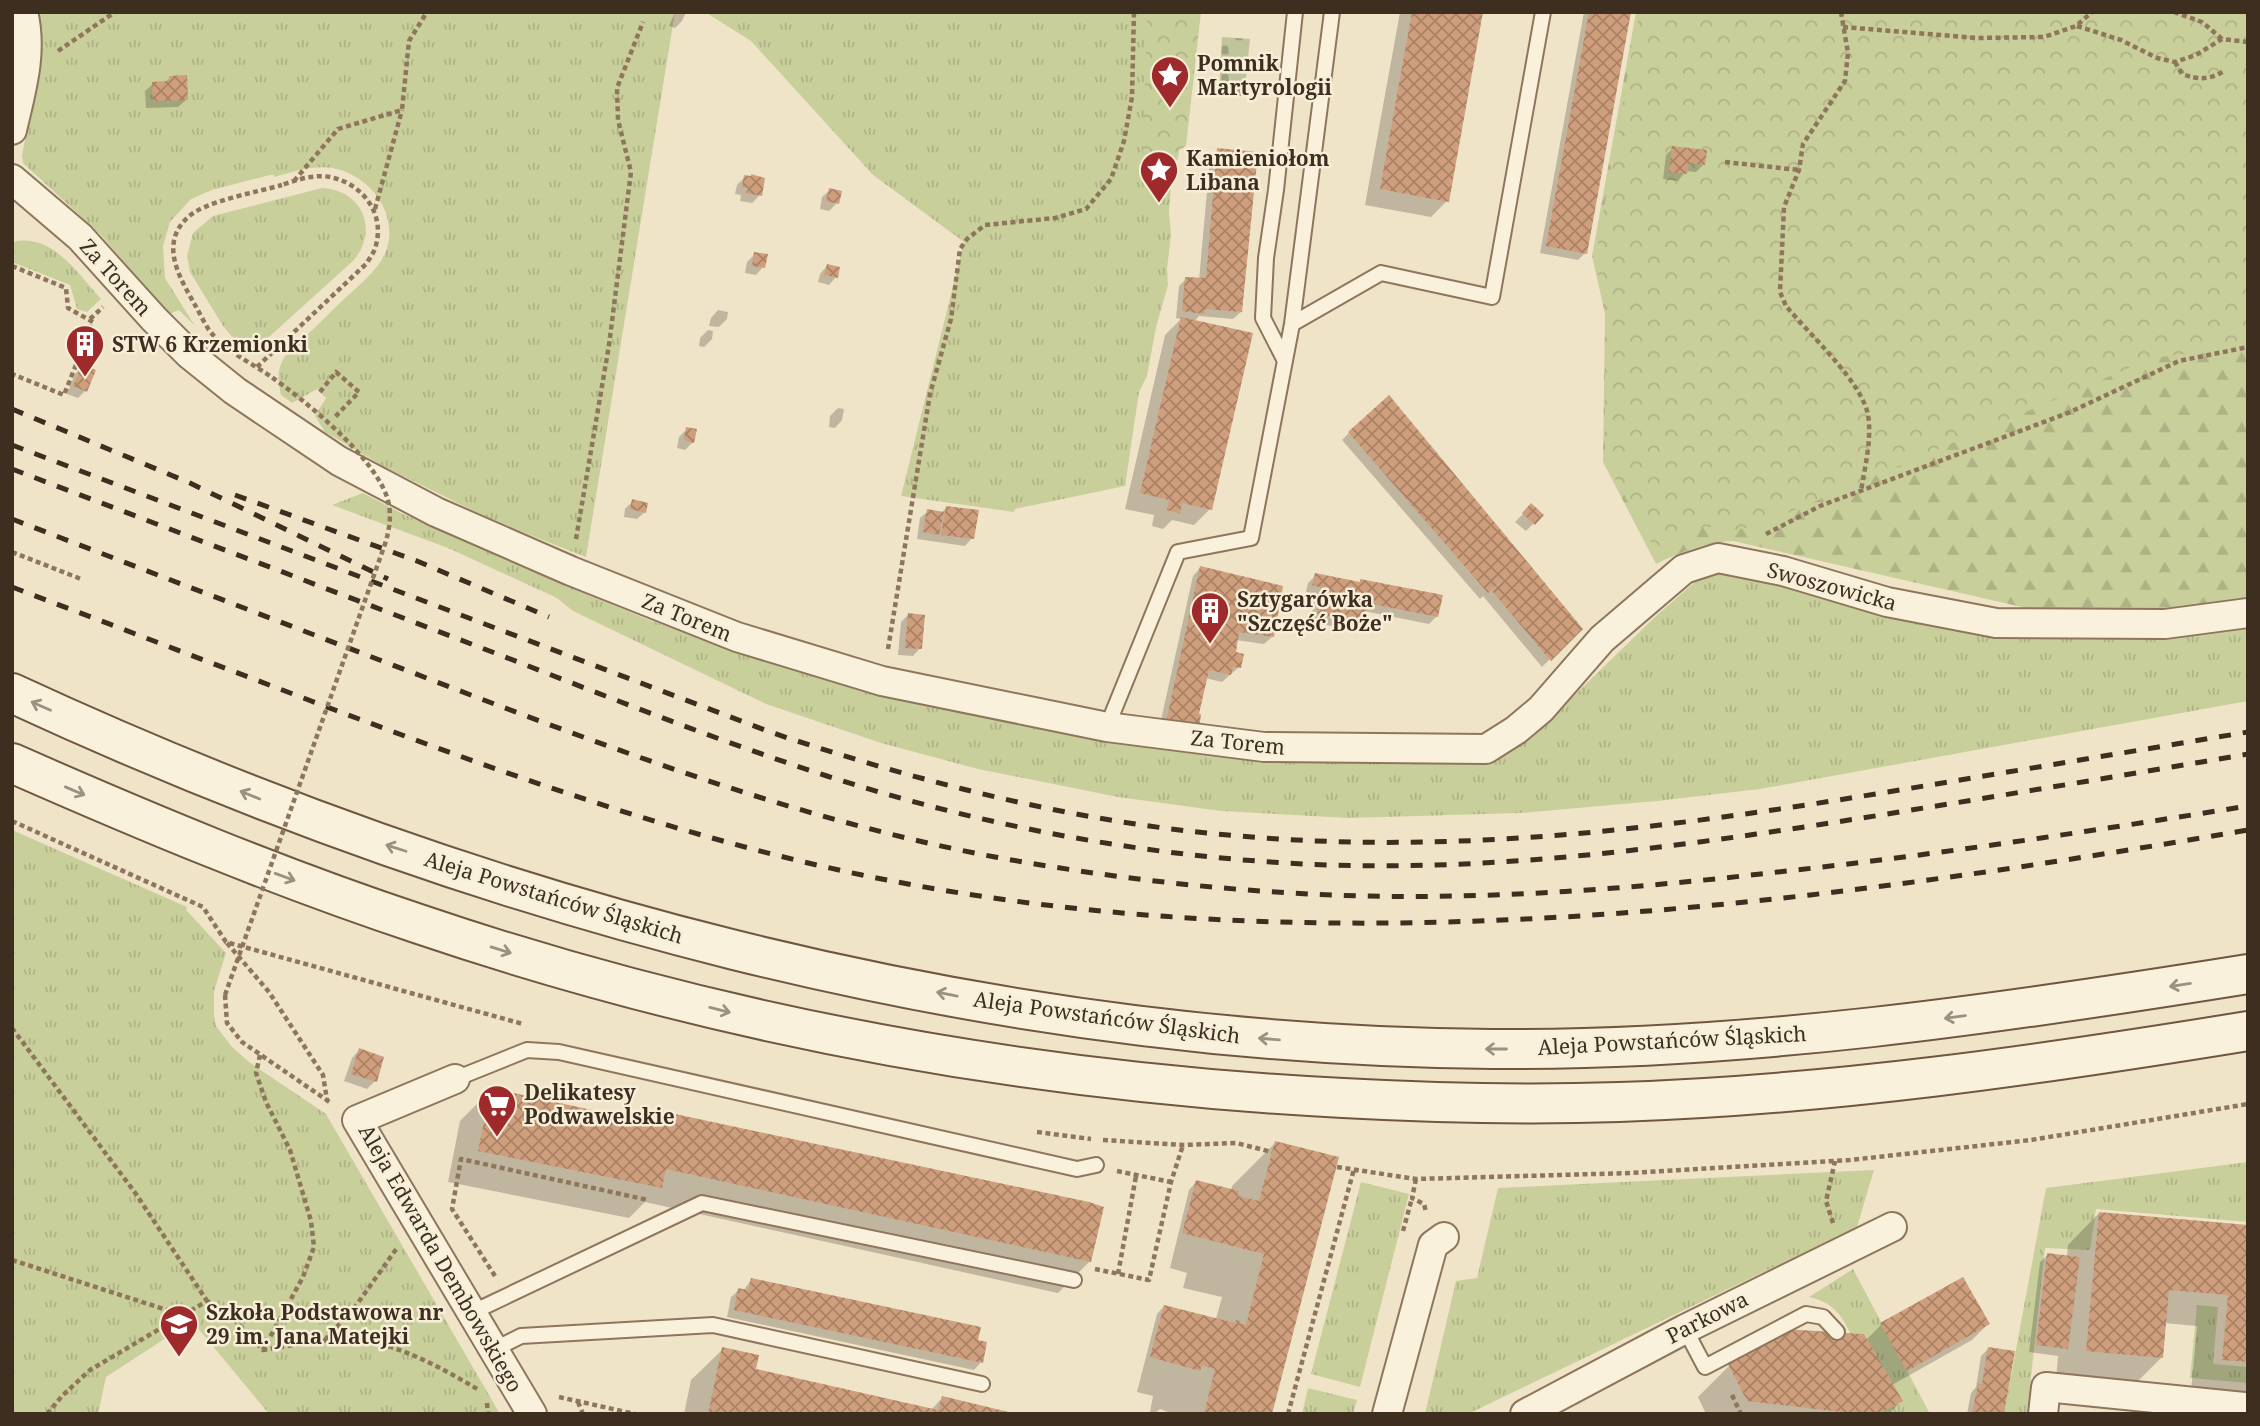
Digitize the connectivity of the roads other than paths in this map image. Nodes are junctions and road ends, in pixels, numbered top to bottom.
1 (23, 12) edge
2 (1295, 12) edge
3 (1332, 12) edge
4 (1543, 12) edge
5 (12, 130) edge
6 (12, 179) edge
7 (1292, 324) junction
8 (1285, 361) junction
9 (2248, 613) edge
10 (12, 693) edge
11 (1107, 727) junction
12 (1486, 749) joint
13 (12, 764) edge
14 (2248, 974) edge
15 (2248, 1031) edge
16 (455, 1079) joint
17 (1096, 1165) dead end
18 (1892, 1227) dead end
19 (1444, 1237) dead end
20 (1074, 1280) dead end
21 (472, 1312) junction
22 (1685, 1329) junction
23 (1837, 1332) dead end
24 (495, 1349) junction
25 (982, 1384) dead end
26 (1560, 1406) edge
27 (2244, 1407) dead end
28 (532, 1414) edge
29 (1387, 1414) edge
30 (1525, 1414) edge
31 (2043, 1414) edge

1 - 5 street
2 - 8 lane
3 - 7 lane
4 - 7 lane
6 - 11 street, Za Torem
7 - 8 lane
8 - 11 lane
9 - 12 street, Swoszowicka
14 -> 10 main road, Aleja Powstańców Śląskich
11 - 12 street, Za Torem
13 -> 15 main road
16 - 17 lane
16 - 21 street, Aleja Edwarda Dembowskiego
18 - 22 street, Parkowa
19 - 29 street
20 - 21 lane
21 - 24 street, Aleja Edwarda Dembowskiego
22 - 23 lane
22 - 26 street, Parkowa
24 - 25 lane
24 - 28 street, Aleja Edwarda Dembowskiego
26 - 30 street, Parkowa
27 - 31 street

